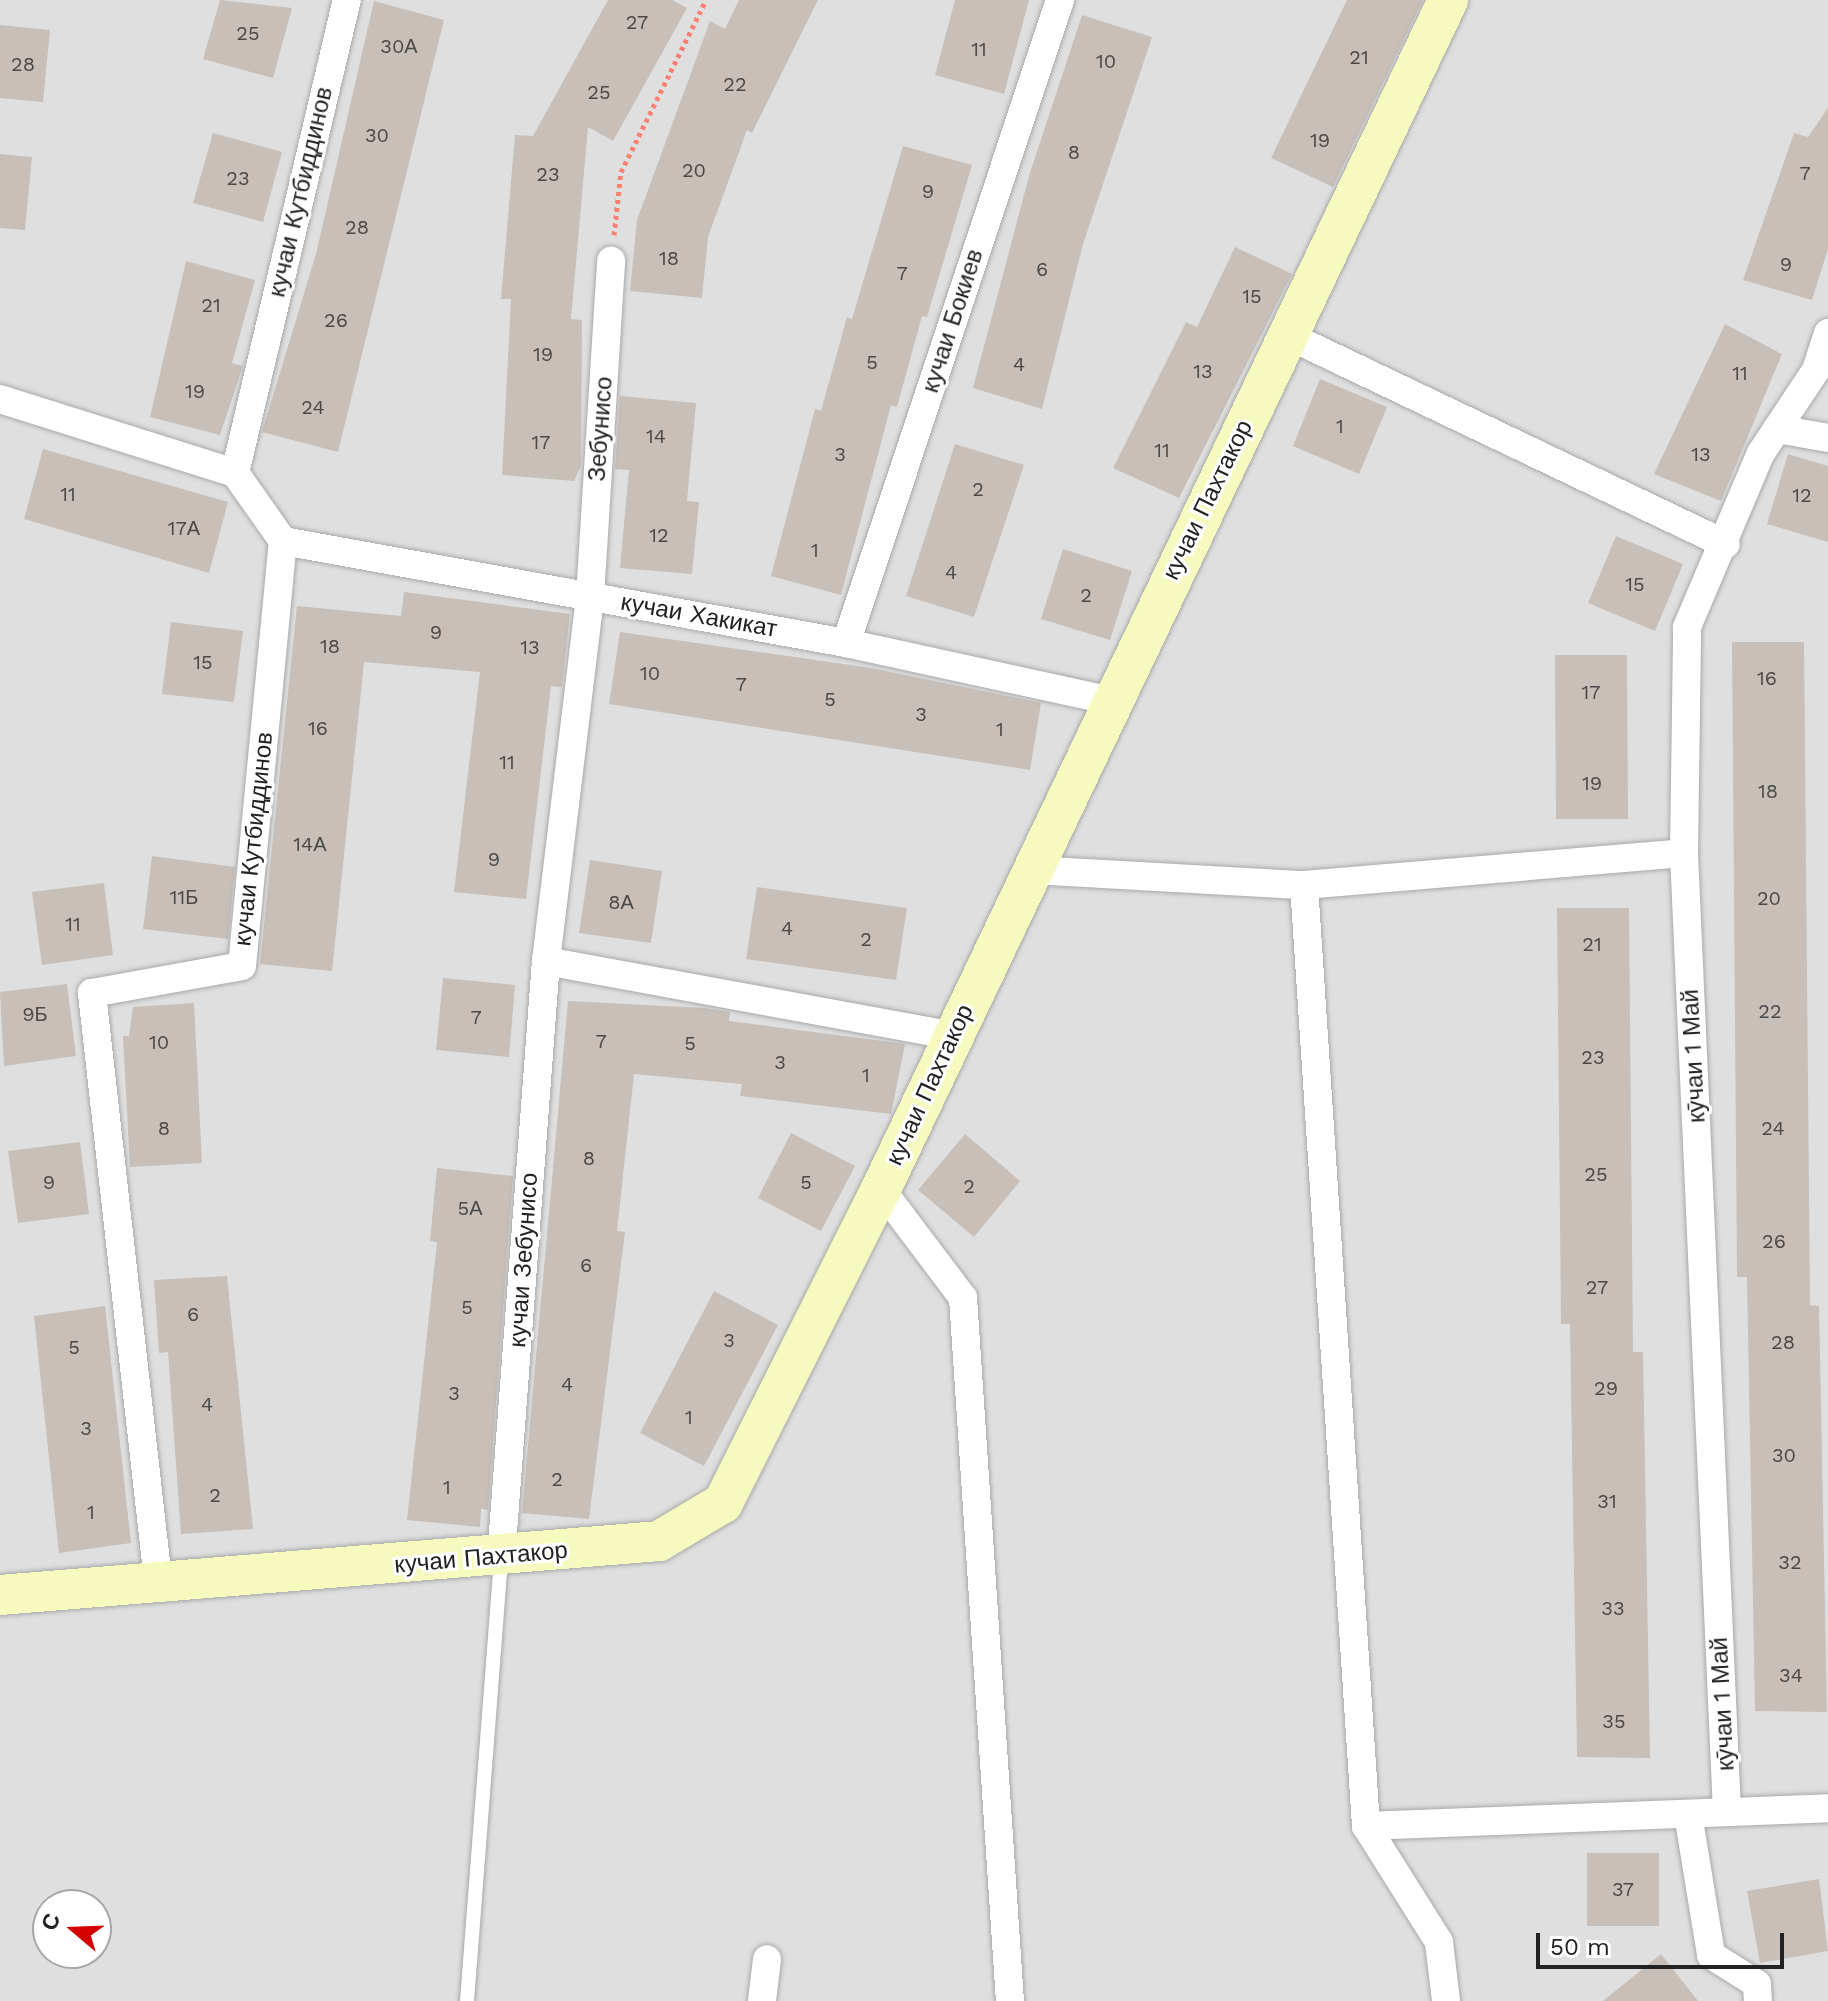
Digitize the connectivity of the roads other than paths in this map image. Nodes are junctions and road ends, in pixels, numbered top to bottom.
1 (347, 0) edge
2 (1060, 0) edge
3 (1448, 0) edge
4 (611, 261) road end
5 (1828, 333) edge
6 (1287, 335) junction
7 (0, 399) edge
8 (1777, 429) junction
9 (1828, 438) edge
10 (235, 473) junction
11 (283, 541) junction
12 (1726, 544) junction
13 (590, 597) junction
14 (846, 643) junction
15 (1112, 701) junction
16 (1684, 853) junction
17 (1032, 870) junction
18 (1304, 885) junction
19 (546, 961) junction
20 (953, 1036) junction
21 (881, 1189) junction
22 (501, 1559) junction
23 (158, 1580) junction
24 (0, 1595) edge
25 (1828, 1808) edge
26 (1727, 1812) junction
27 (1688, 1814) junction
28 (1366, 1826) junction
29 (767, 1959) dead end
30 (467, 2001) edge
31 (762, 2001) edge
32 (1010, 2001) edge
33 (1446, 2001) edge
34 (1758, 2001) edge

1 - 10 street, кучаи Кутбиддинов
2 - 14 street, кучаи Бокиев
3 - 6 main road, кучаи Пахтакор
4 - 13 street, Зебунисо
5 - 8 street, кӯчаи 1 Май
6 - 12 street
6 - 15 main road, кучаи Пахтакор
7 - 10 street
8 - 9 street
8 - 12 street, кӯчаи 1 Май
10 - 11 street
11 - 13 street, кучаи Хакикат
11 - 23 street, кучаи Кутбиддинов
12 - 16 street, кӯчаи 1 Май
13 - 14 street, кучаи Хакикат
13 - 19 street, кучаи Зебунисо
14 - 15 street, кучаи Хакикат
15 - 17 main road, кучаи Пахтакор
16 - 18 street
16 - 26 street, кӯчаи 1 Май
17 - 18 street
17 - 20 main road, кучаи Пахтакор
18 - 28 street
19 - 20 street
19 - 22 street, кучаи Зебунисо
20 - 21 main road, кучаи Пахтакор
21 - 22 main road, кучаи Пахтакор
21 - 32 street
22 - 23 main road, кучаи Пахтакор
22 - 30 lane
23 - 24 main road, кучаи Пахтакор
25 - 26 street
26 - 27 street
27 - 28 street
27 - 34 street
28 - 33 street
29 - 31 street

